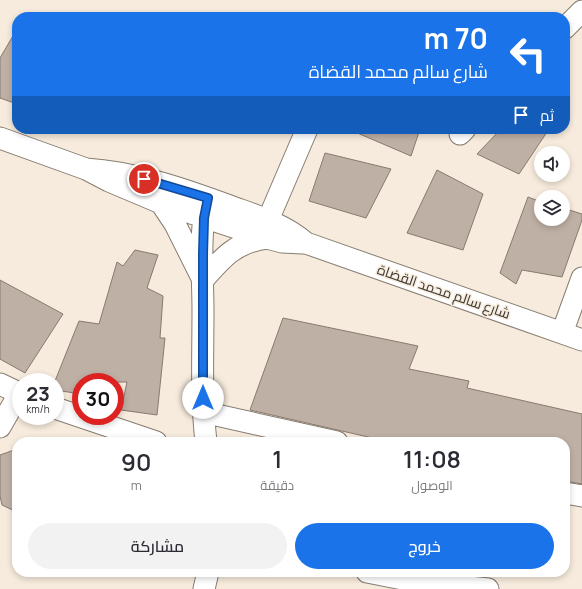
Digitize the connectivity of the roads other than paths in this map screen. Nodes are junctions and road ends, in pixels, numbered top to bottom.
1 (582, 10) edge
2 (570, 23) edge
3 (305, 134) edge
4 (0, 138) edge
5 (86, 169) junction
6 (161, 203) junction
7 (206, 208) junction
8 (268, 229) junction
9 (582, 278) edge
10 (203, 280) junction
11 (562, 333) junction
12 (582, 340) edge
13 (0, 384) edge
14 (12, 390) edge
15 (12, 407) edge
16 (64, 411) edge
17 (203, 412) junction
18 (0, 427) edge
19 (141, 437) edge
20 (206, 437) edge
21 (316, 437) edge
22 (570, 494) edge
23 (582, 496) edge
24 (207, 577) edge
25 (393, 577) edge
26 (204, 589) edge
27 (488, 589) edge

1 - 2 street
3 - 8 street
4 - 5 street, شارع سالم محمد القضاة
5 - 6 street, شارع سالم محمد القضاة
5 - 7 street, شارع سالم محمد القضاة
6 - 7 street, شارع سالم محمد القضاة
6 - 10 street
7 - 8 street, شارع سالم محمد القضاة
7 - 10 street
8 - 10 street
8 - 11 street, شارع سالم محمد القضاة
9 - 11 street
10 - 17 street
11 - 12 street, شارع سالم محمد القضاة
13 - 14 street
15 - 18 street
16 - 19 street
17 - 20 street
17 - 21 street
22 - 23 street
24 - 26 street
25 - 27 street

